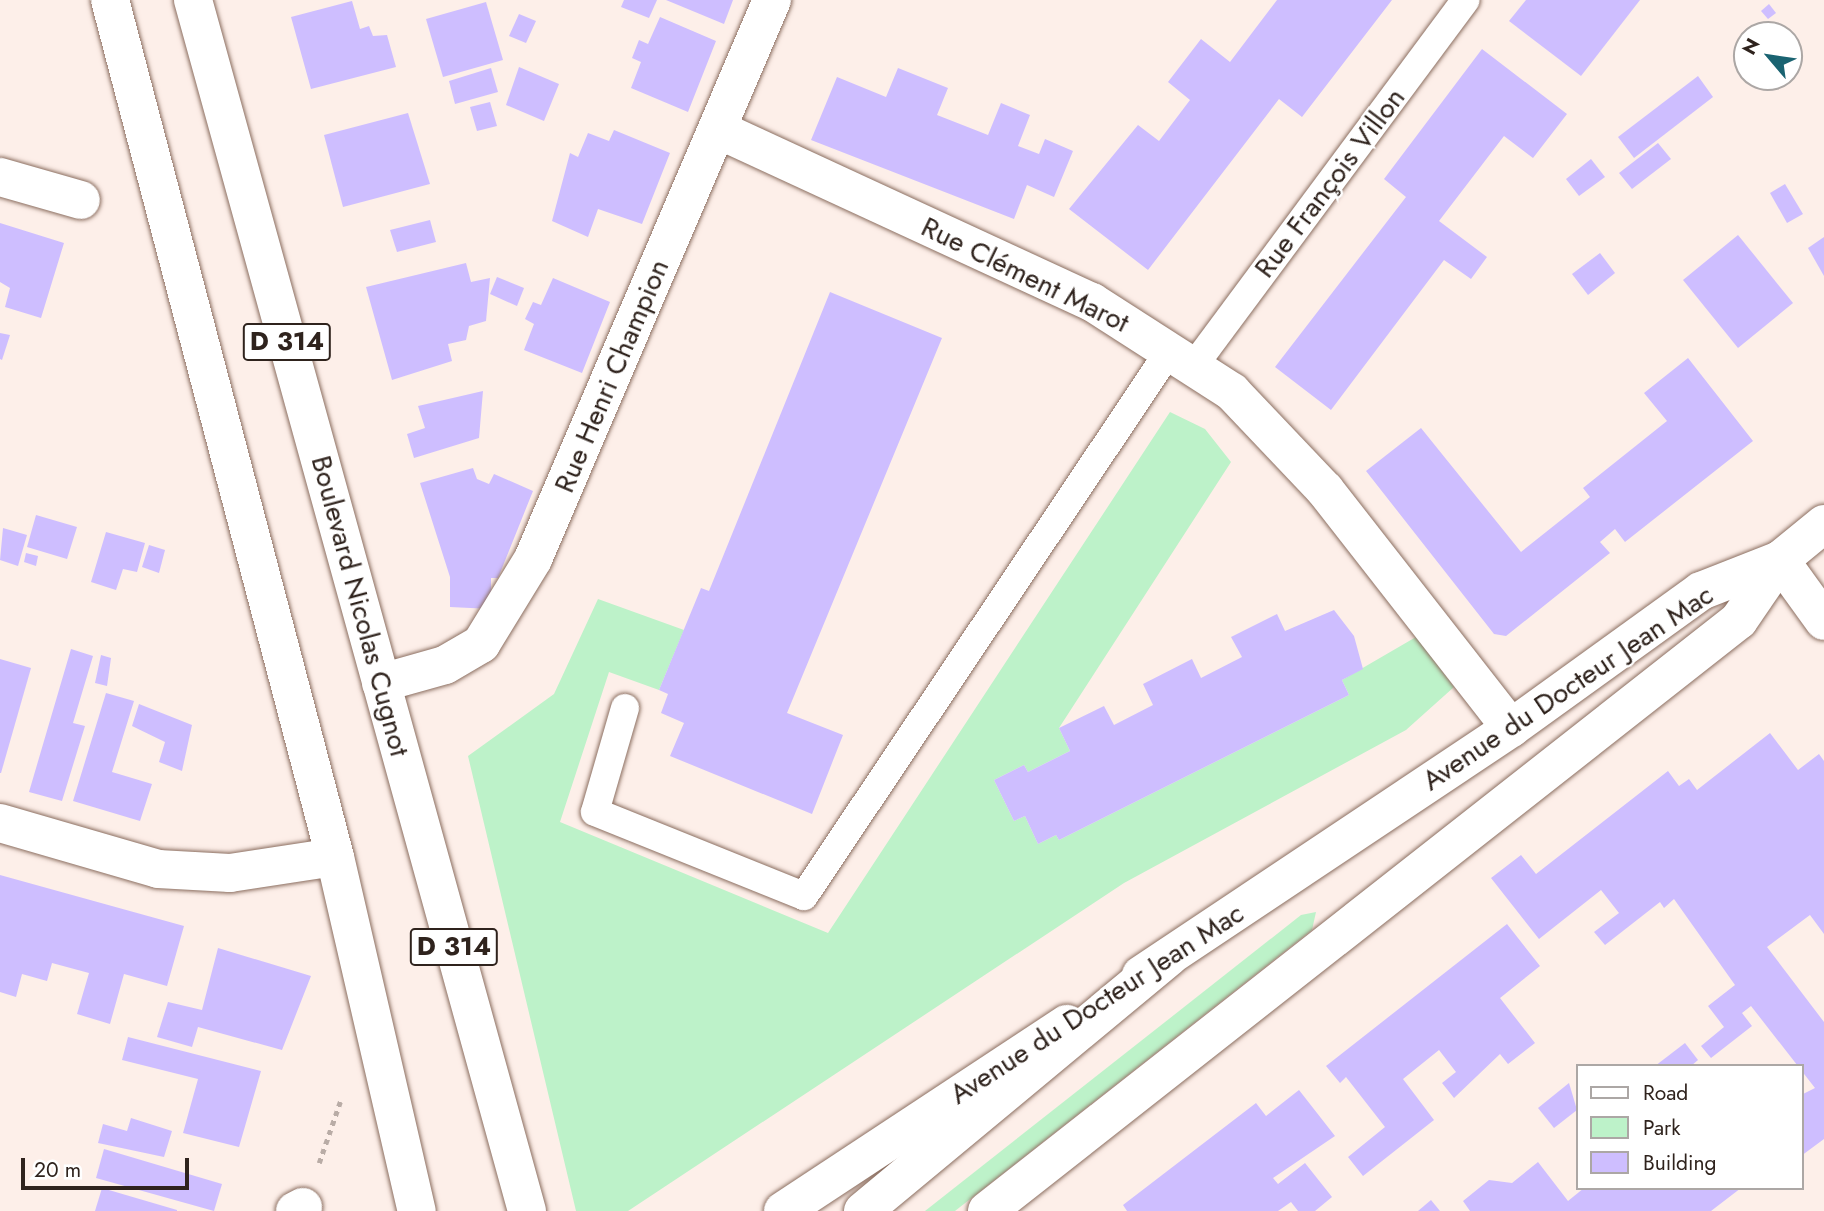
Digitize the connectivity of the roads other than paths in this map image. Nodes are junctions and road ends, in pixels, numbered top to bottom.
1 (110, 0) edge
2 (193, 0) edge
3 (772, 0) edge
4 (1466, 0) edge
5 (719, 130) junction
6 (0, 177) edge
7 (80, 200) dead end
8 (1181, 359) junction
9 (1824, 524) edge
10 (1780, 560) junction
11 (1824, 621) edge
12 (381, 683) junction
13 (625, 708) dead end
14 (1511, 728) junction
15 (0, 823) edge
16 (335, 858) junction
17 (1169, 957) junction
18 (417, 1211) edge
19 (527, 1211) edge
20 (783, 1211) edge
21 (863, 1211) edge
22 (987, 1211) edge

1 - 16 main road, D 314
2 - 12 main road, Boulevard Nicolas Cugnot / D 314
3 - 5 main road, Rue Henri Champion
4 - 8 lane, Rue François Villon
5 - 8 main road, Rue Clément Marot
5 - 12 main road, Rue Henri Champion
6 - 7 main road
8 - 13 lane, Rue François Villon
8 - 14 main road, Rue Clément Marot
9 - 10 main road
10 - 11 main road
10 - 14 main road, Avenue du Docteur Jean Mac
10 - 22 main road, Avenue du Docteur Jean Mac
12 - 19 main road, Boulevard Nicolas Cugnot / D 314
14 - 17 main road, Avenue du Docteur Jean Mac
15 - 16 main road
16 - 18 main road, D 314
17 - 20 main road, Avenue du Docteur Jean Mac
17 - 21 main road

